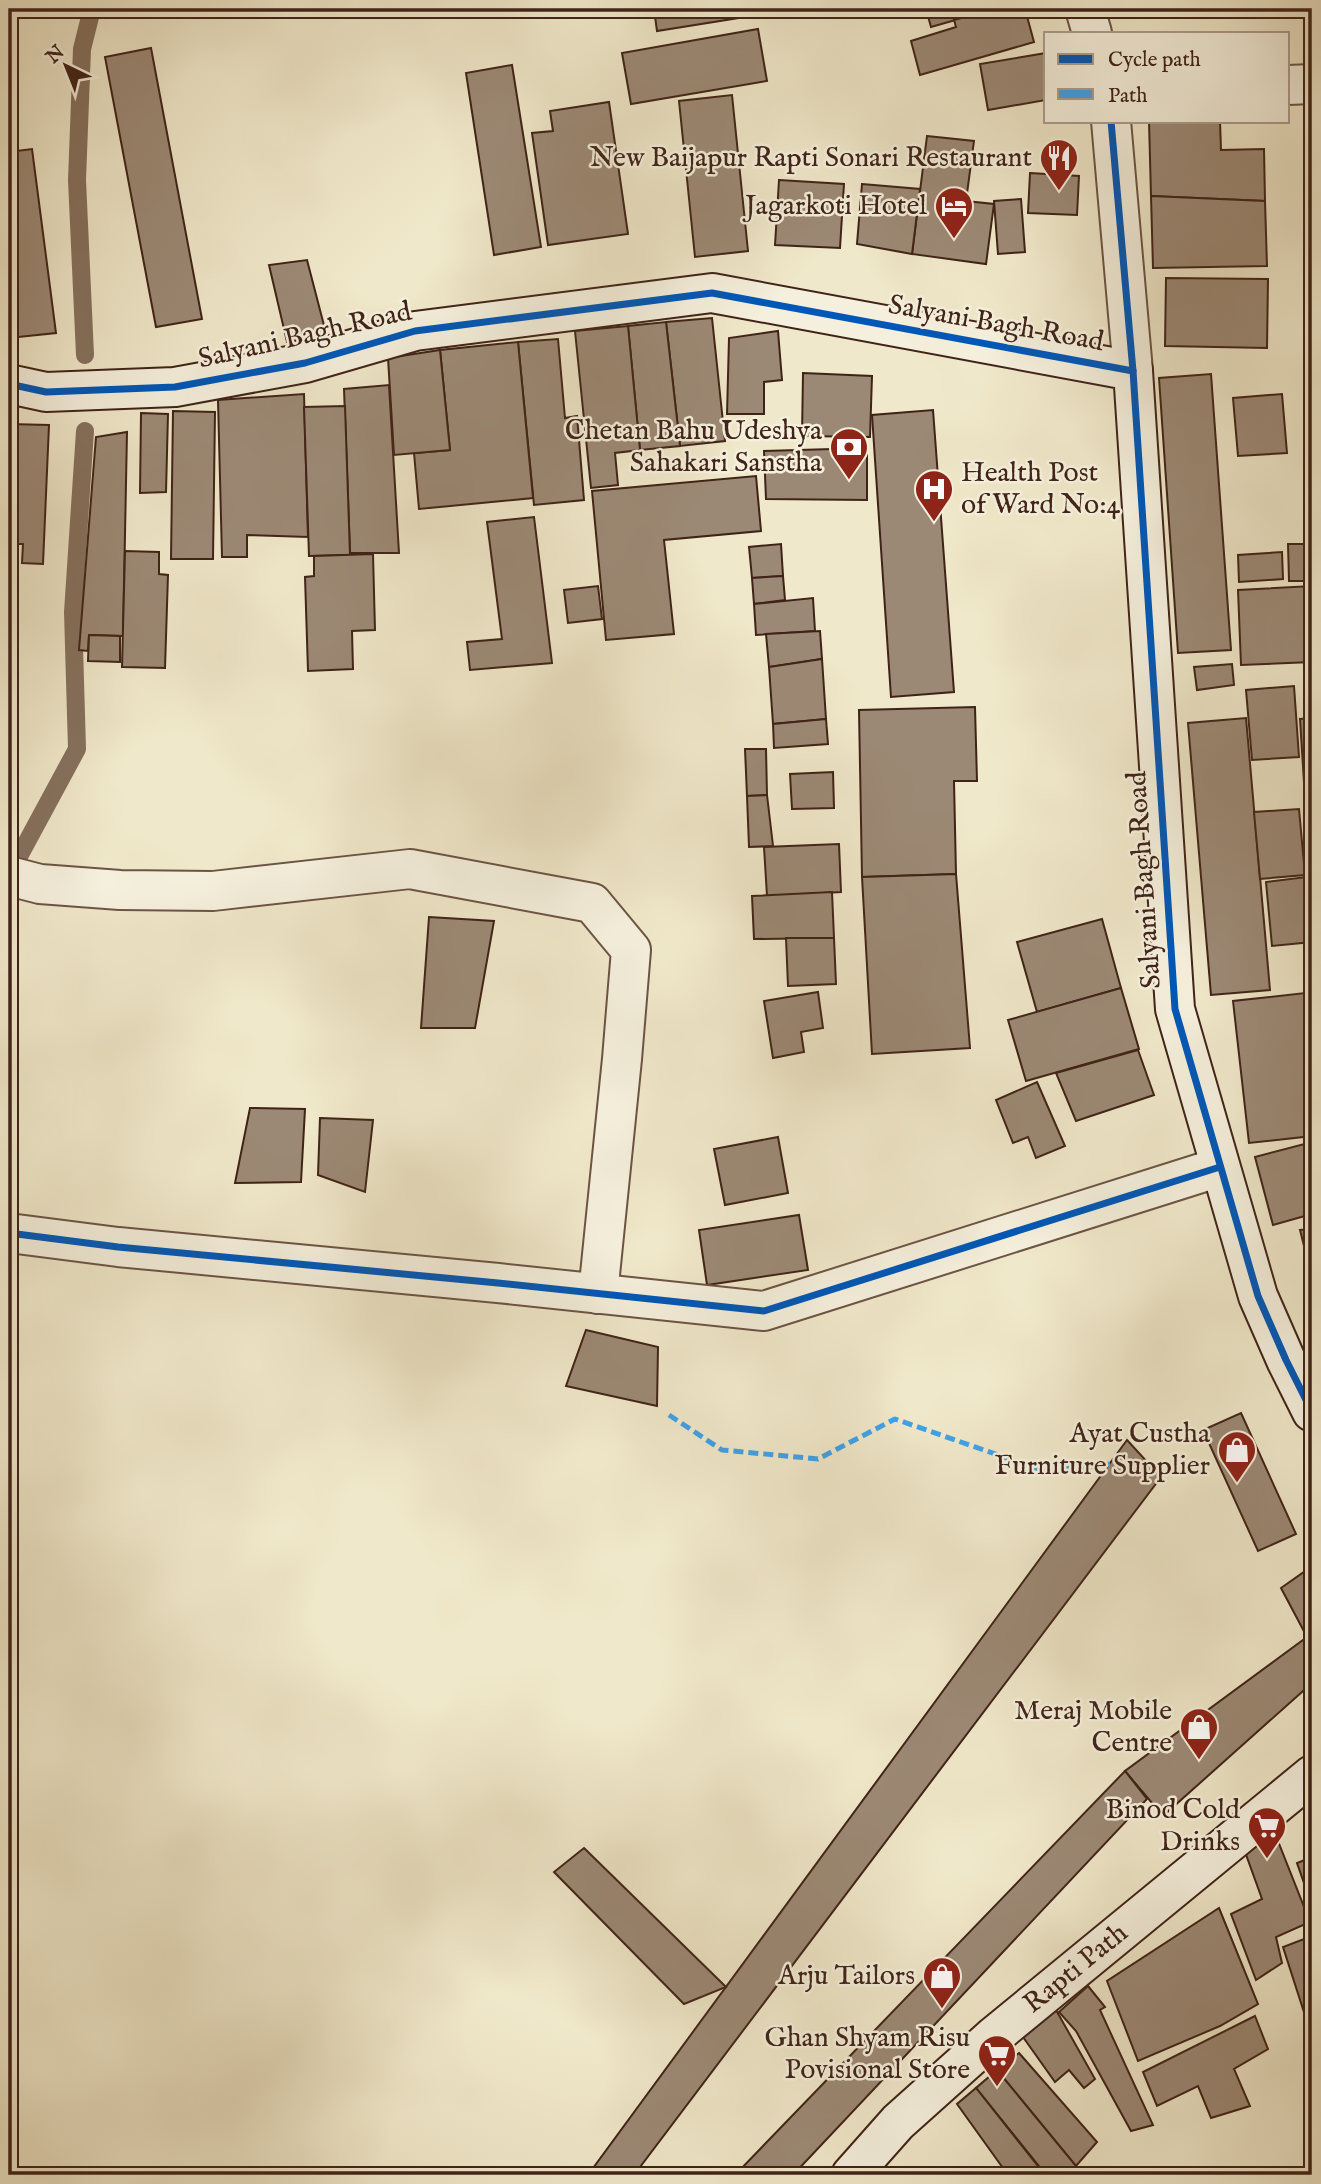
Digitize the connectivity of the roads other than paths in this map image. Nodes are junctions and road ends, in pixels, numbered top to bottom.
1 (1085, 9) edge
2 (1092, 32) edge
3 (1312, 84) edge
4 (1290, 85) edge
5 (1111, 122) edge
6 (1133, 371) junction
7 (9, 384) edge
8 (24, 880) edge
9 (1220, 1167) junction
10 (9, 1233) edge
11 (598, 1294) junction
12 (1312, 1412) edge
13 (1312, 1775) edge
14 (851, 2175) edge

1 - 2 street
3 - 4 street
5 - 6 street
6 - 7 street, Salyani Bagh Road
6 - 9 street, Salyani Bagh Road
8 - 11 street
9 - 11 street
9 - 12 street, Salyani Bagh Road
10 - 11 street
13 - 14 street, Rapti Path

